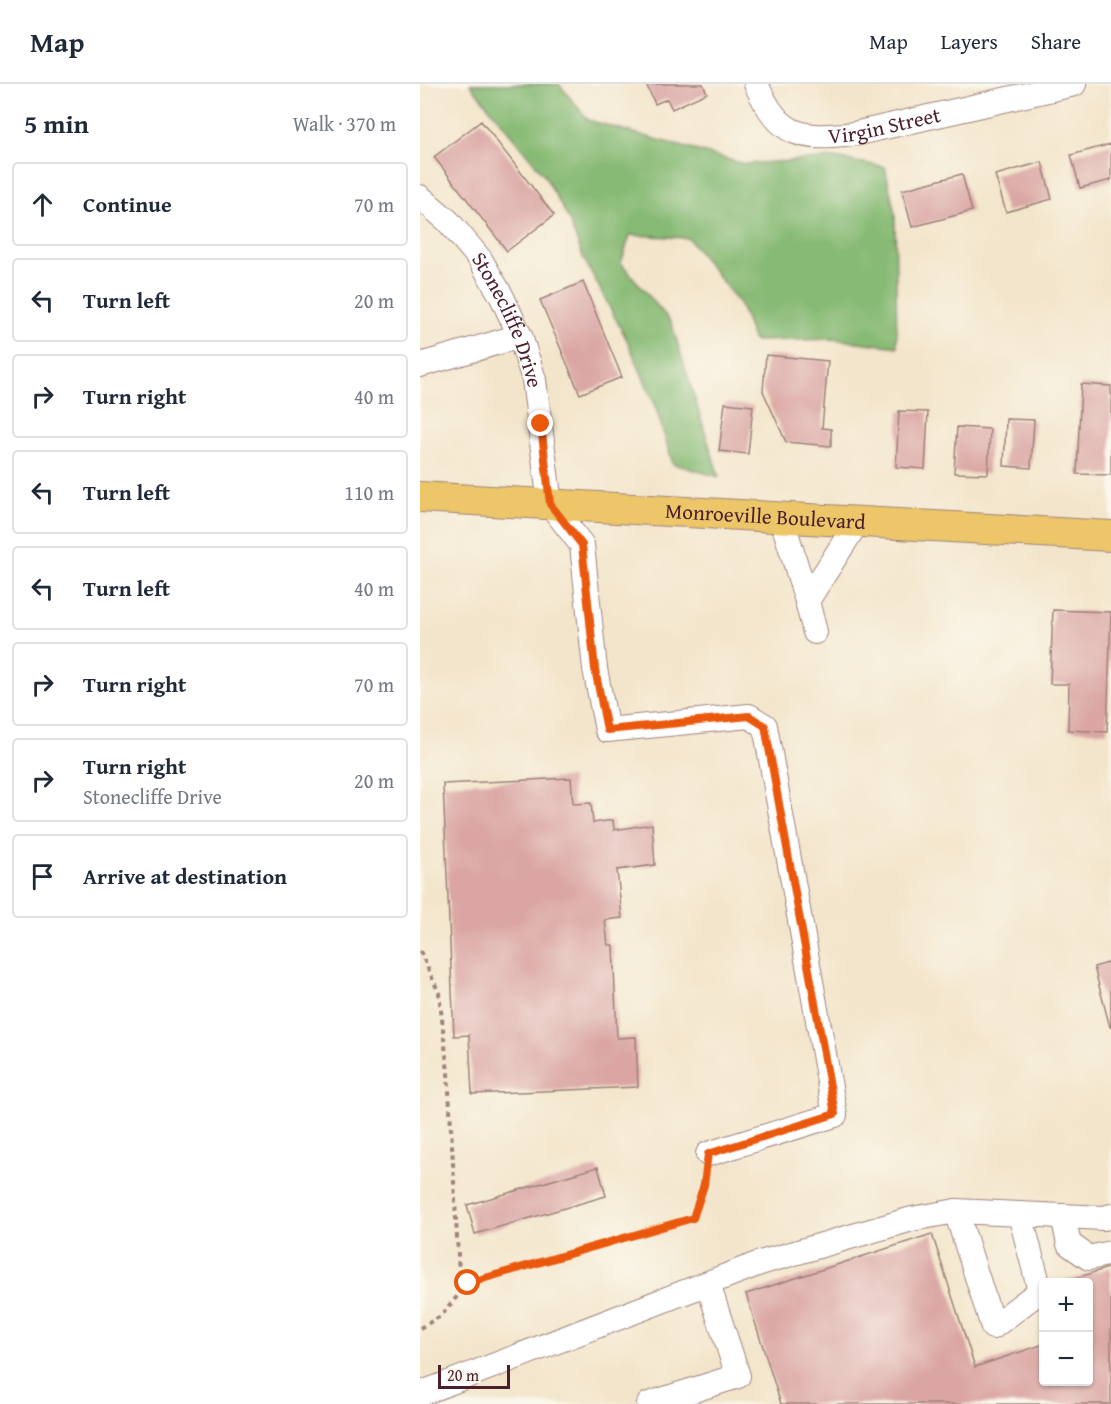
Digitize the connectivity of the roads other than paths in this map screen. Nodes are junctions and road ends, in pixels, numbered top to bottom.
1 (756, 84) edge
2 (1074, 84) edge
3 (420, 197) edge
4 (520, 336) junction
5 (420, 365) edge
6 (420, 497) edge
7 (550, 504) junction
8 (781, 516) junction
9 (858, 521) junction
10 (1111, 536) edge
11 (807, 601) junction
12 (815, 632) dead end
13 (708, 1154) road end
14 (956, 1210) junction
15 (1020, 1214) junction
16 (1063, 1216) junction
17 (1111, 1216) edge
18 (1111, 1253) edge
19 (708, 1284) junction
20 (420, 1394) edge
21 (649, 1404) edge

1 - 2 street, Virgin Street
3 - 4 street, Stonecliffe Drive
4 - 5 street
4 - 7 street, Stonecliffe Drive
6 - 7 main road, Monroeville Boulevard
7 - 8 main road, Monroeville Boulevard
7 - 13 street
8 - 9 main road, Monroeville Boulevard
8 - 11 street
9 - 10 main road, Monroeville Boulevard
9 - 11 street
11 - 12 street
14 - 15 street
14 - 15 street
14 - 19 street
15 - 16 street
16 - 17 street
16 - 18 street
19 - 20 street
19 - 21 street

